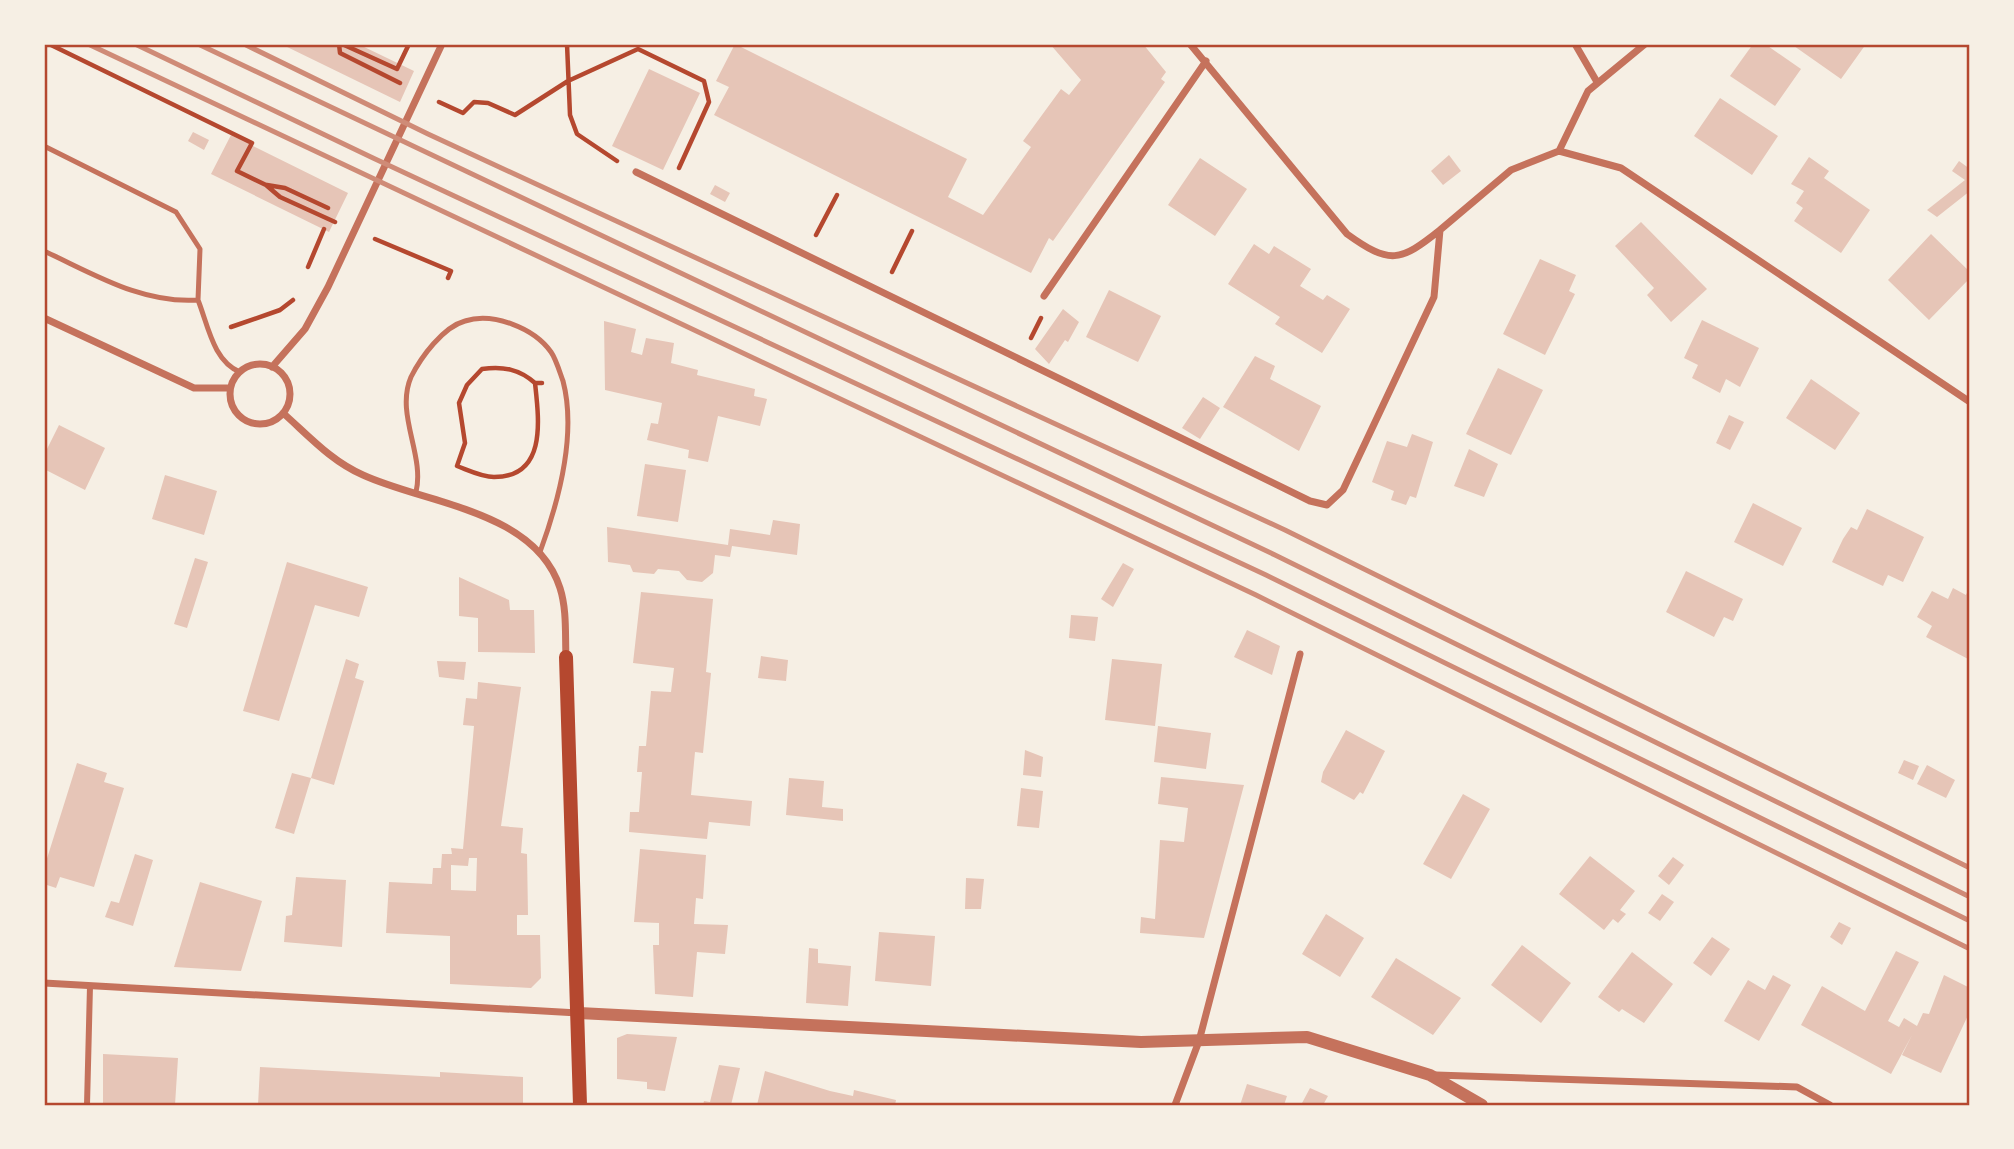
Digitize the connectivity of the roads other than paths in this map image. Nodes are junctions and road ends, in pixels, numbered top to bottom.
1 (442, 44) edge
2 (1190, 44) edge
3 (1574, 44) edge
4 (1645, 44) edge
5 (1206, 61) junction
6 (1597, 82) junction
7 (44, 146) edge
8 (1559, 151) junction
9 (636, 172) road end
10 (1440, 230) junction
11 (44, 251) edge
12 (1044, 296) road end
13 (198, 300) junction
14 (44, 318) edge
15 (272, 367) junction
16 (240, 372) junction
17 (230, 388) junction
18 (1970, 402) edge
19 (283, 413) junction
20 (416, 492) junction
21 (540, 552) junction
22 (1300, 654) dead end
23 (566, 657) joint
24 (44, 983) edge
25 (90, 986) junction
26 (579, 1013) junction
27 (1199, 1041) junction
28 (1430, 1075) junction
29 (87, 1105) edge
30 (580, 1105) edge
31 (1175, 1105) edge
32 (1482, 1105) edge
33 (1830, 1105) edge

1 - 15 street
2 - 5 street
3 - 6 street
4 - 6 street
5 - 10 street
5 - 12 street
6 - 8 street
7 - 13 lane
8 - 10 street
8 - 18 street
9 - 10 street
11 - 13 lane
13 - 16 lane
14 - 17 street
15 - 16 street
15 - 19 street
16 - 17 street
17 - 19 street
19 - 20 street
20 - 21 street
20 - 21 lane
21 - 23 street
22 - 27 street
23 - 26 main road
24 - 25 street
25 - 26 street
25 - 29 street
26 - 27 street
26 - 30 main road
27 - 28 street
27 - 31 street
28 - 32 street
28 - 33 street

